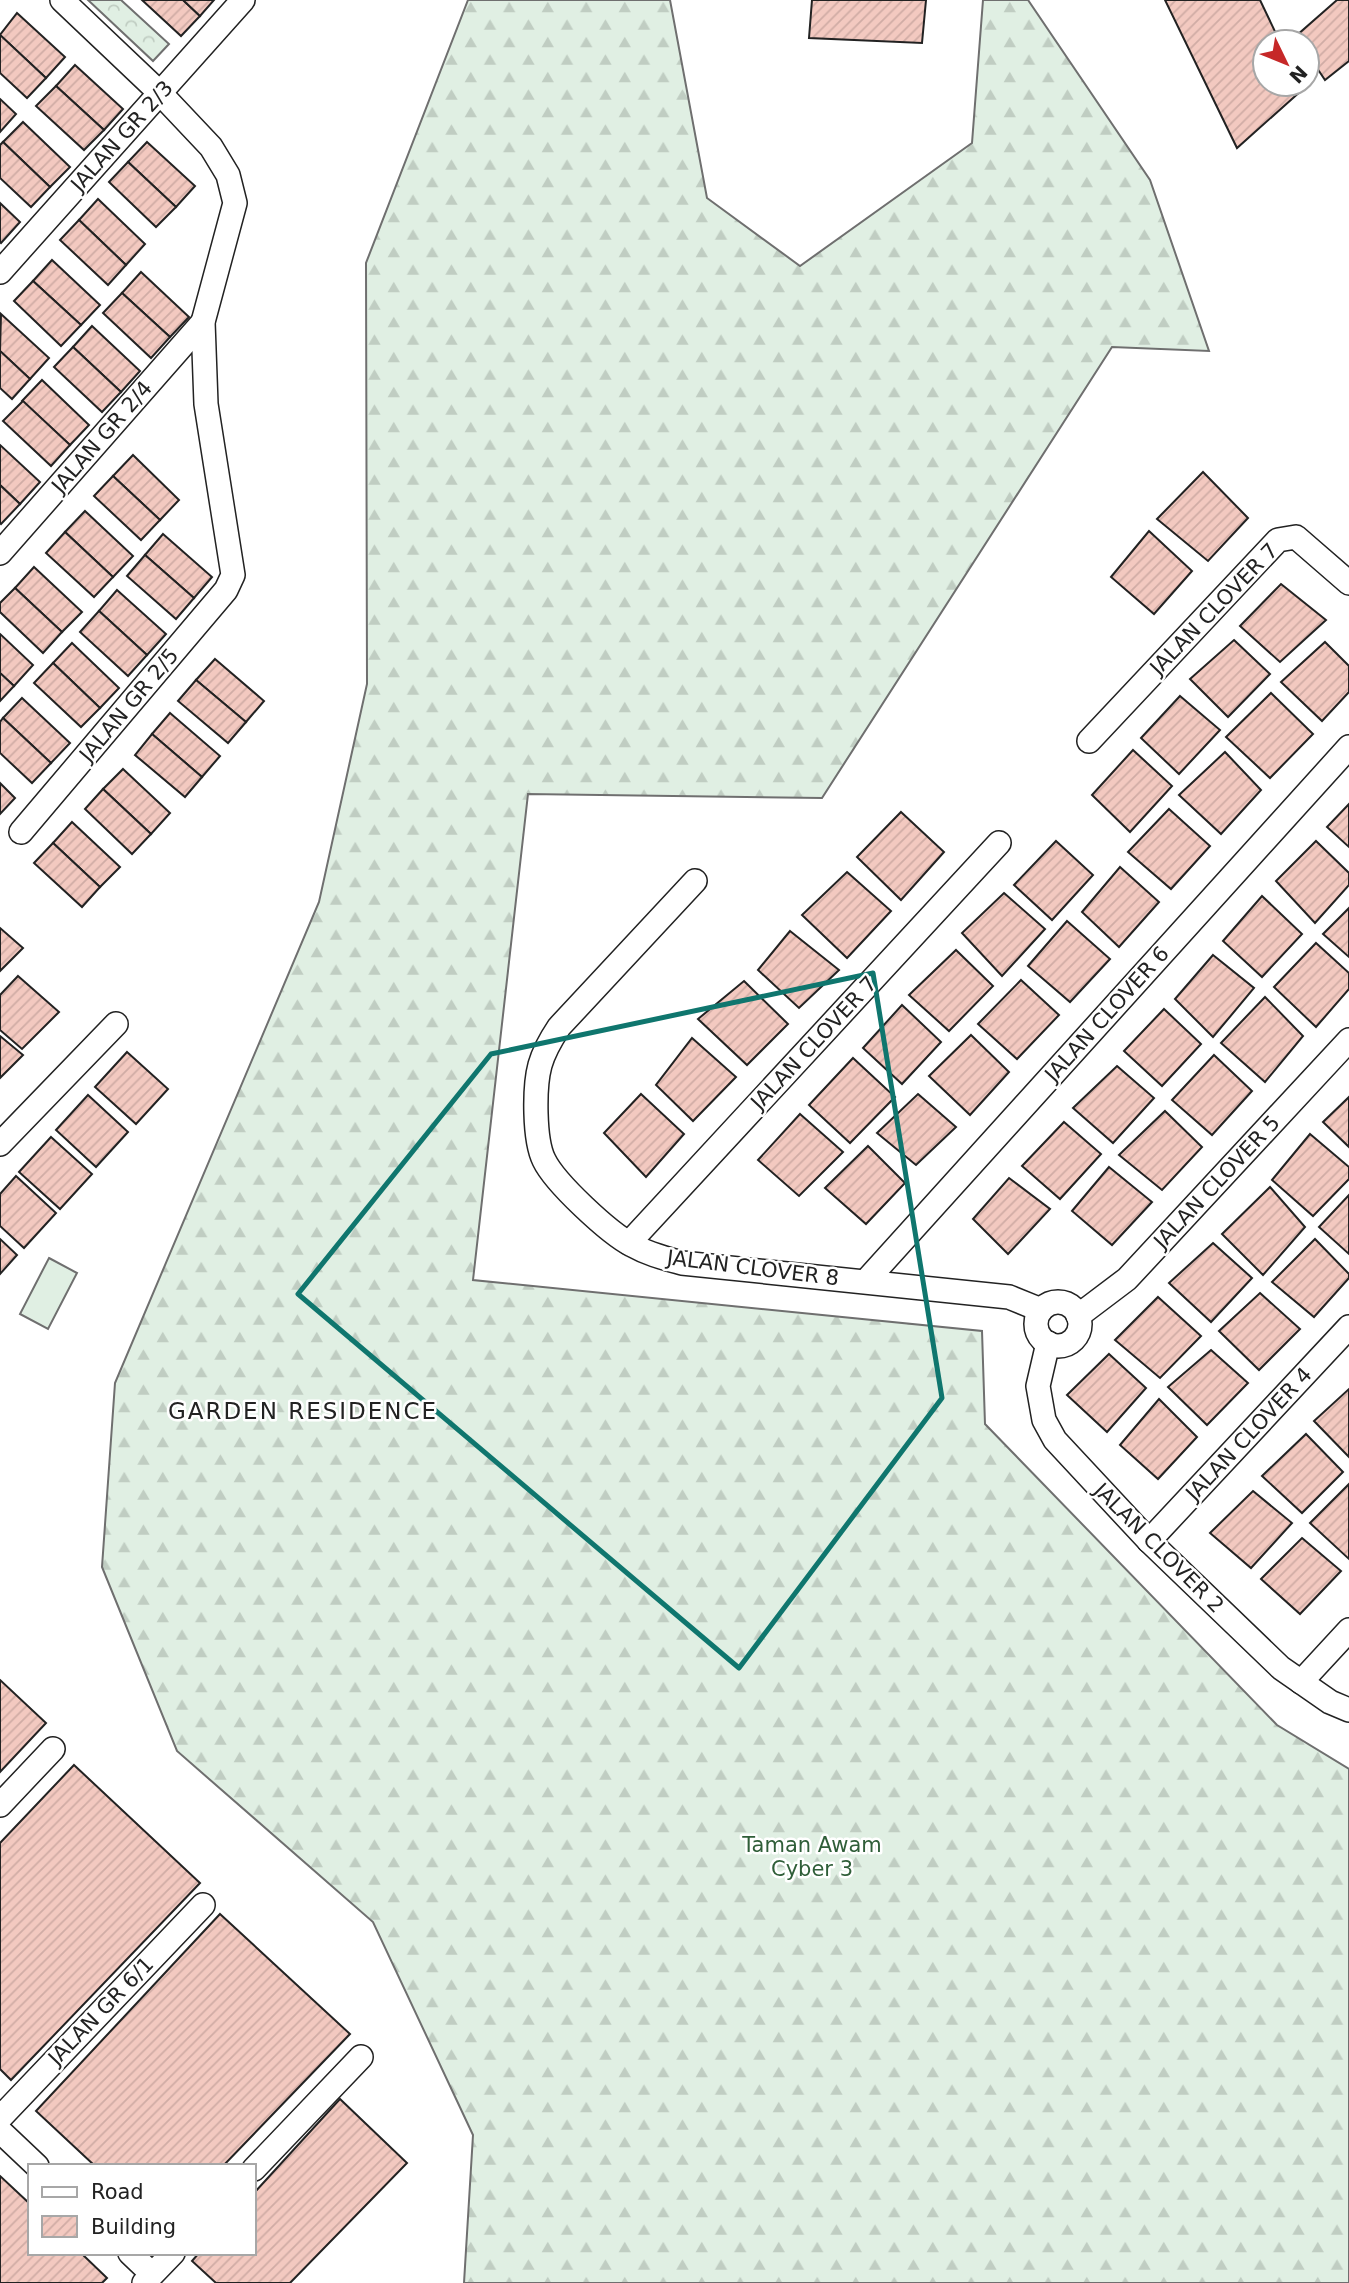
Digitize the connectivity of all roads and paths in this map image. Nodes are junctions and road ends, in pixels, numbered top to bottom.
1 (62, 0) edge
2 (243, 0) edge
3 (160, 93) junction
4 (0, 272) edge
5 (203, 322) junction
6 (0, 553) edge
7 (1349, 583) edge
8 (1089, 741) dead end
9 (1349, 747) edge
10 (22, 832) dead end
11 (999, 843) dead end
12 (695, 881) dead end
13 (116, 1024) dead end
14 (1349, 1041) edge
15 (0, 1144) edge
16 (629, 1243) junction
17 (866, 1281) junction
18 (1041, 1310) junction
19 (1078, 1316) junction
20 (1349, 1327) edge
21 (1048, 1343) junction
22 (1149, 1541) junction
23 (1349, 1630) edge
24 (1301, 1682) junction
25 (1349, 1710) edge
26 (53, 1749) dead end
27 (0, 1805) edge
28 (203, 1905) dead end
29 (361, 2057) dead end
30 (0, 2118) edge
31 (0, 2132) edge
32 (35, 2164) edge
33 (256, 2167) edge
34 (131, 2255) edge
35 (171, 2255) edge
36 (148, 2279) edge

1 - 3 street
2 - 3 street, JALAN GR 2/3
3 - 4 street, JALAN GR 2/3
3 - 5 street
5 - 6 street, JALAN GR 2/4
5 - 10 street, JALAN GR 2/5
7 - 8 street, JALAN CLOVER 7
9 - 17 street, JALAN CLOVER 6
11 - 16 street, JALAN CLOVER 7
12 - 16 street, JALAN CLOVER 8
13 - 15 street
14 - 19 street, JALAN CLOVER 5
16 - 17 street, JALAN CLOVER 8
17 - 18 street, JALAN CLOVER 8
18 - 19 street
18 - 21 street
19 - 21 street
20 - 22 street, JALAN CLOVER 4
21 - 22 street, JALAN CLOVER 2
22 - 24 street, JALAN CLOVER 2
23 - 24 street
24 - 25 street, JALAN CLOVER 2
26 - 27 street
28 - 30 street, JALAN GR 6/1
29 - 33 street
31 - 32 street
34 - 36 street
35 - 36 street

